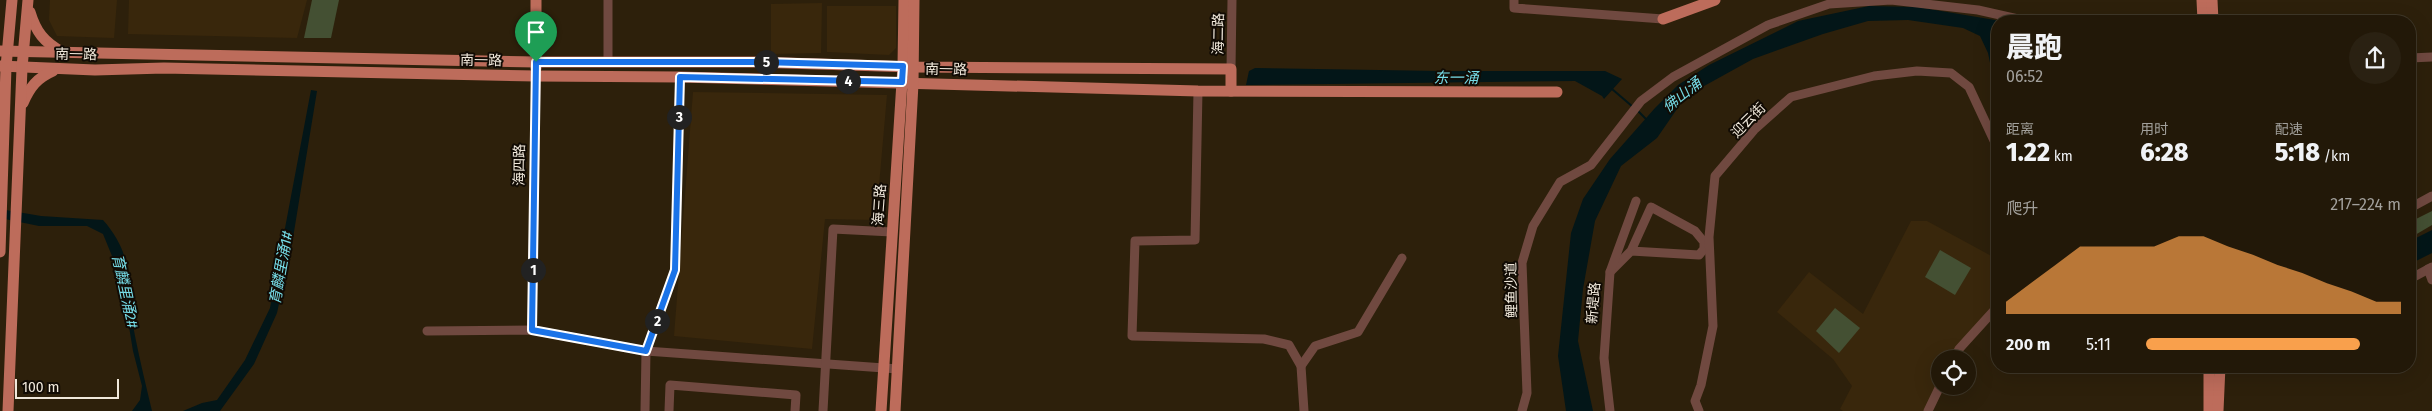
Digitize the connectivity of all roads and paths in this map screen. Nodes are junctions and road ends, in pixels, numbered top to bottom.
1 (12, 0) edge
2 (536, 0) edge
3 (608, 0) edge
4 (904, 0) edge
5 (914, 0) edge
6 (1232, 0) edge
7 (1715, 0) edge
8 (2202, 0) edge
9 (2212, 0) edge
10 (28, 1) edge
11 (1514, 4) edge
12 (2000, 15) edge
13 (2203, 15) edge
14 (2213, 15) edge
15 (1663, 19) joint
16 (0, 25) edge
17 (4, 52) edge
18 (24, 52) junction
19 (66, 54) junction
20 (2432, 57) edge
21 (2416, 58) edge
22 (536, 62) junction
23 (608, 62) junction
24 (3, 66) edge
25 (908, 66) junction
26 (22, 68) junction
27 (57, 69) junction
28 (1231, 69) junction
29 (536, 76) junction
30 (680, 77) junction
31 (907, 83) junction
32 (1198, 91) junction
33 (1231, 91) junction
34 (1557, 92) dead end
35 (0, 98) edge
36 (21, 107) junction
37 (5, 110) junction
38 (1991, 134) edge
39 (2428, 198) edge
40 (1636, 201) dead end
41 (2416, 205) edge
42 (892, 232) junction
43 (1631, 251) junction
44 (0, 252) edge
45 (1402, 258) dead end
46 (2430, 268) edge
47 (1610, 272) junction
48 (2416, 276) edge
49 (2432, 280) edge
50 (1991, 314) edge
51 (532, 330) junction
52 (427, 331) dead end
53 (1958, 350) edge
54 (646, 351) junction
55 (826, 364) junction
56 (1300, 366) junction
57 (884, 368) junction
58 (898, 369) junction
59 (2209, 373) edge
60 (2220, 373) edge
61 (1936, 395) edge
62 (8, 411) edge
63 (645, 411) edge
64 (669, 411) edge
65 (795, 411) edge
66 (823, 411) edge
67 (881, 411) edge
68 (895, 411) edge
69 (1304, 411) edge
70 (1522, 411) edge
71 (1610, 411) edge
72 (1699, 411) edge
73 (1928, 411) edge
74 (2208, 411) edge
75 (2218, 411) edge

1 - 16 main road
1 - 17 main road
2 - 22 main road, 海四路
3 - 23 street
4 - 25 main road, 海三路
5 - 25 main road, 海三路
6 - 28 street, 海二路
7 - 15 main road
8 - 13 main road
9 - 14 main road
10 - 18 main road
10 - 19 main road
11 - 15 street
12 - 70 street, 鲤鱼沙道
17 - 18 main road, 南一路
17 - 24 main road
18 - 19 main road, 南一路
18 - 26 main road
19 - 22 main road, 南一路
20 - 21 street
22 - 23 main road, 南一路
22 - 29 main road, 海四路
23 - 25 main road, 南一路
24 - 26 main road, 南一路
24 - 37 main road
25 - 28 main road, 南一路
25 - 31 main road, 海三路
26 - 27 main road, 南一路
26 - 36 main road
27 - 29 main road, 南一路
27 - 36 main road
28 - 33 main road
29 - 30 main road, 南一路
29 - 51 street, 海四路
30 - 31 main road, 南一路
30 - 54 street
31 - 32 main road, 南一路
31 - 42 main road, 海三路
31 - 58 main road, 海三路
32 - 33 main road, 南一路
32 - 56 street
33 - 34 main road, 南一路
35 - 37 main road
36 - 62 main road
37 - 44 main road
38 - 72 street, 迎云街
39 - 41 street
40 - 47 street, 新堤路
42 - 55 street
42 - 57 main road, 海三路
43 - 43 street
43 - 47 street
45 - 56 street
46 - 48 street
46 - 49 street
47 - 71 street, 新堤路
50 - 53 street
51 - 52 street
51 - 54 street
54 - 55 street
54 - 63 street
55 - 57 street
55 - 66 street
56 - 69 street
57 - 58 street
57 - 67 main road, 海三路
58 - 68 main road, 海三路
59 - 74 main road
60 - 75 main road
61 - 73 street
64 - 65 street

